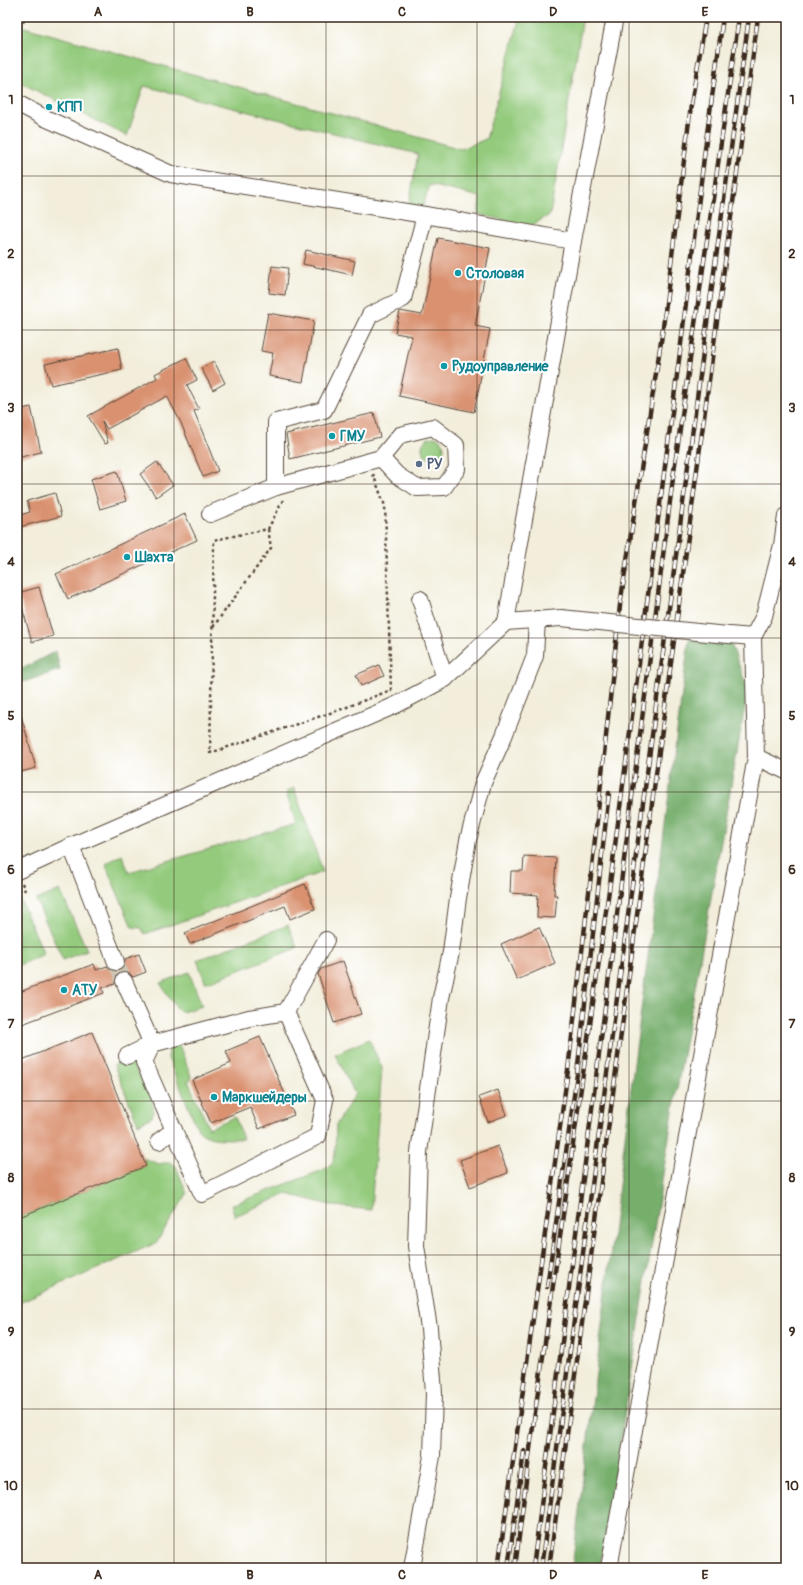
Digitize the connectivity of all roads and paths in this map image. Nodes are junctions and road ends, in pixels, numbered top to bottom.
1 (26, 17) edge
2 (615, 17) edge
3 (17, 33) edge
4 (17, 103) edge
5 (425, 215) junction
6 (573, 241) junction
7 (375, 460) junction
8 (293, 482) junction
9 (276, 487) junction
10 (210, 514) dead end
11 (786, 516) edge
12 (268, 529) junction
13 (420, 599) dead end
14 (537, 619) junction
15 (506, 622) junction
16 (213, 627) junction
17 (753, 637) junction
18 (445, 679) junction
19 (756, 757) junction
20 (786, 771) edge
21 (71, 846) junction
22 (17, 871) edge
23 (326, 940) dead end
24 (116, 962) tunnel mouth
25 (124, 981) tunnel mouth
26 (286, 1012) junction
27 (152, 1044) junction
28 (127, 1056) dead end
29 (174, 1130) junction
30 (159, 1141) dead end
31 (412, 1568) edge
32 (609, 1568) edge

1 - 3 path
2 - 6 street
4 - 5 street
5 - 6 street
5 - 9 street
6 - 15 street
7 - 7 street
7 - 8 street
7 - 16 path
8 - 9 street
8 - 12 path
9 - 10 street
11 - 17 street
12 - 16 path
12 - 16 path
13 - 18 street
14 - 15 street
14 - 17 street, bridge
14 - 31 street
15 - 18 street
17 - 19 street
18 - 21 street
19 - 20 street
19 - 32 street
21 - 22 street
21 - 24 street
23 - 26 street
25 - 27 street
26 - 27 street
26 - 29 street
27 - 28 street
27 - 29 street
29 - 30 street

